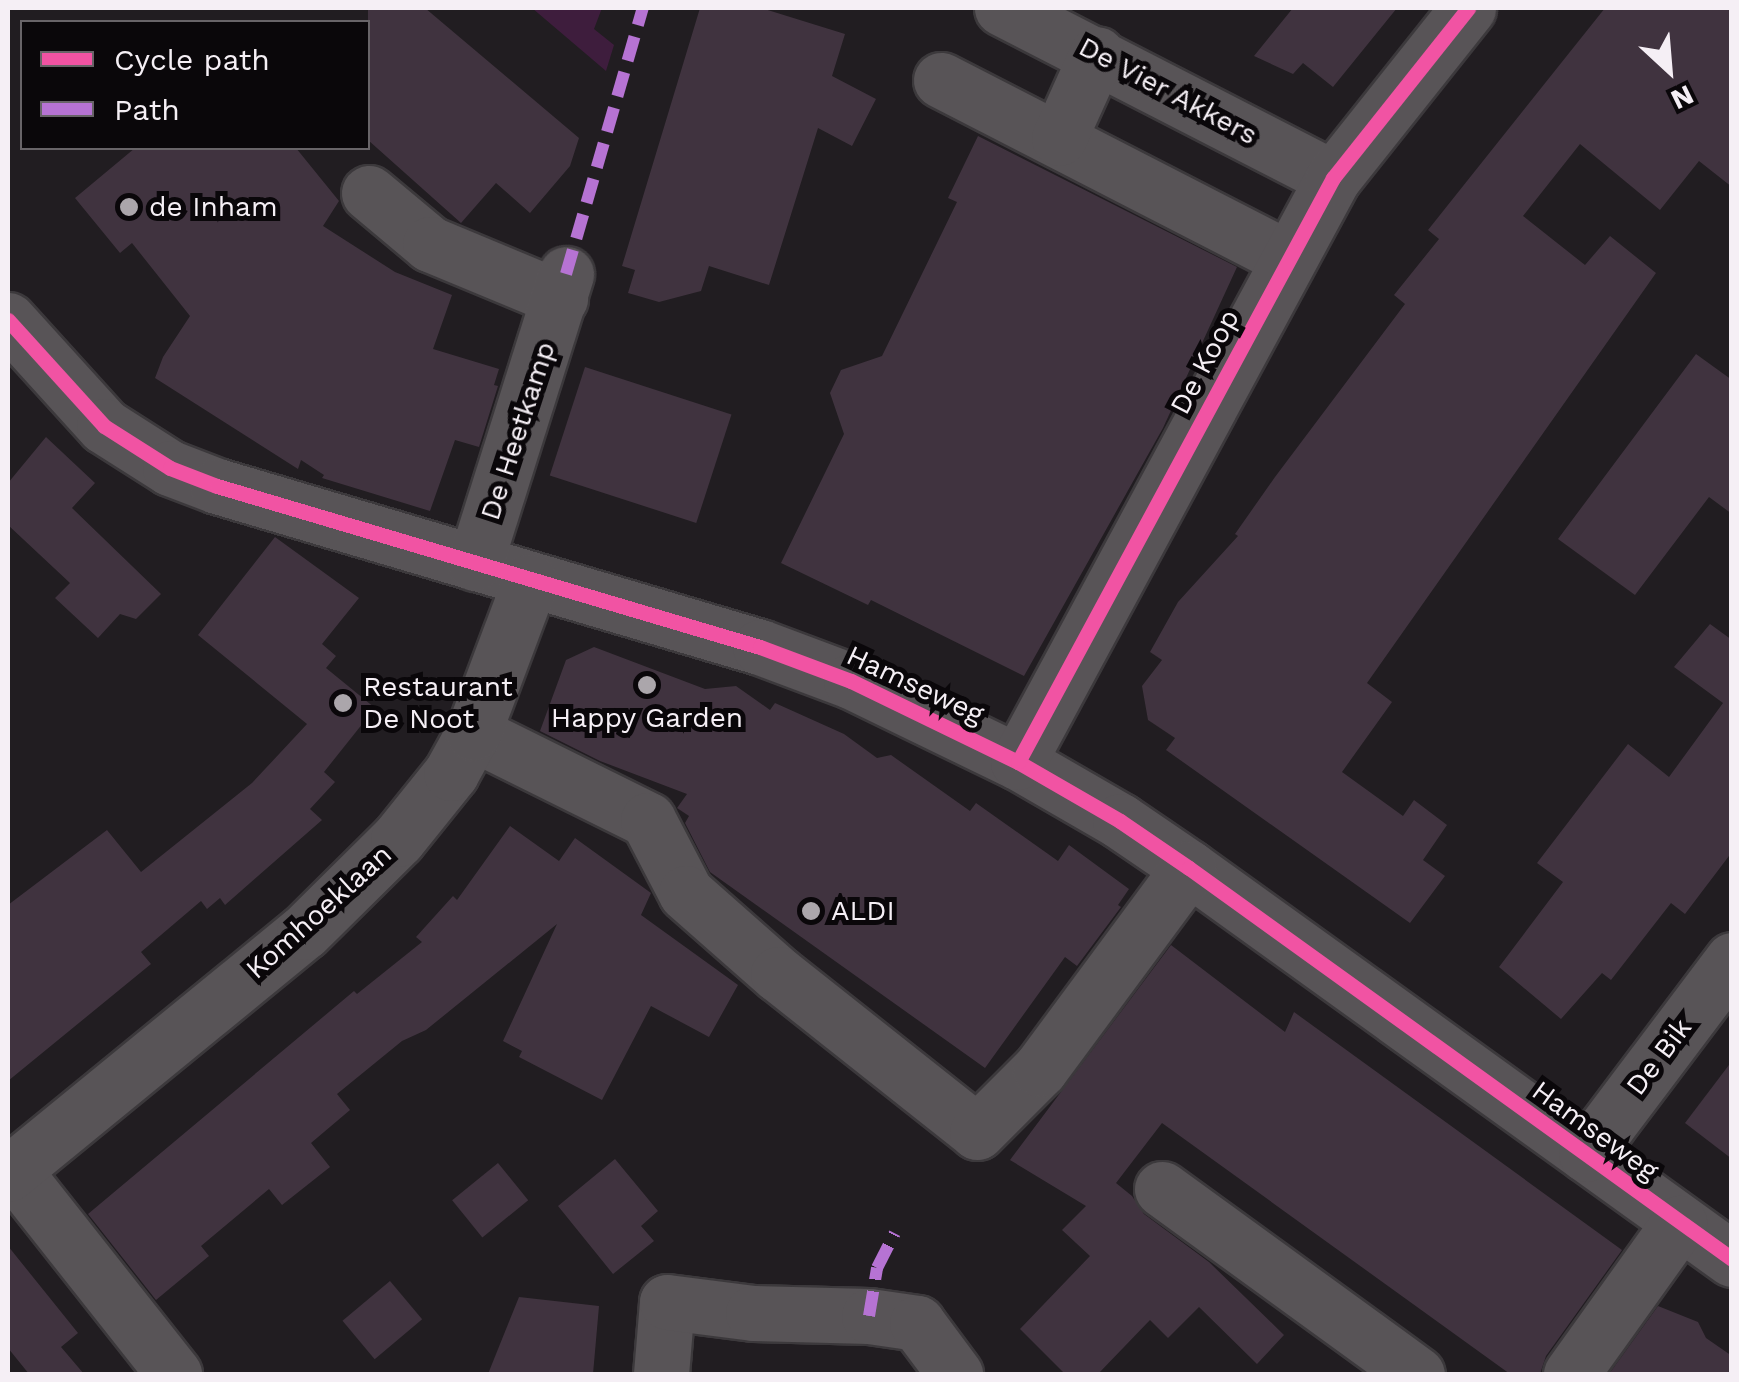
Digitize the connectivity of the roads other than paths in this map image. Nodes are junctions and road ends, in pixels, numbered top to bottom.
1 (1468, 8) edge
2 (1013, 9) edge
3 (1096, 54) junction
4 (941, 80) dead end
5 (1059, 138) junction
6 (1333, 178) junction
7 (369, 193) dead end
8 (1289, 259) junction
9 (8, 320) edge
10 (475, 564) junction
11 (530, 581) junction
12 (473, 733) junction
13 (1018, 762) junction
14 (1189, 868) junction
15 (1732, 960) edge
16 (1586, 1154) junction
17 (10, 1172) edge
18 (1162, 1189) dead end
19 (1679, 1222) junction
20 (1732, 1259) edge
21 (174, 1374) edge
22 (661, 1374) edge
23 (955, 1374) edge
24 (1417, 1374) edge
25 (1572, 1374) edge

1 - 6 street, De Koop
2 - 3 street, De Vier Akkers
3 - 5 street
3 - 6 street, De Vier Akkers
4 - 5 street
5 - 8 street
6 - 8 street, De Koop
7 - 10 street, De Heetkamp
8 - 13 street, De Koop
9 - 10 street, Hamseweg
10 - 11 street, Hamseweg
11 - 12 street, Komhoeklaan
11 - 13 street, Hamseweg
12 - 14 street
12 - 17 street, Komhoeklaan
13 - 14 street, Hamseweg
14 - 16 street, Hamseweg
15 - 16 street, De Bik
16 - 19 street, Hamseweg
17 - 21 street, Komhoeklaan
18 - 24 street
19 - 20 street, Hamseweg
19 - 25 street
22 - 23 street

